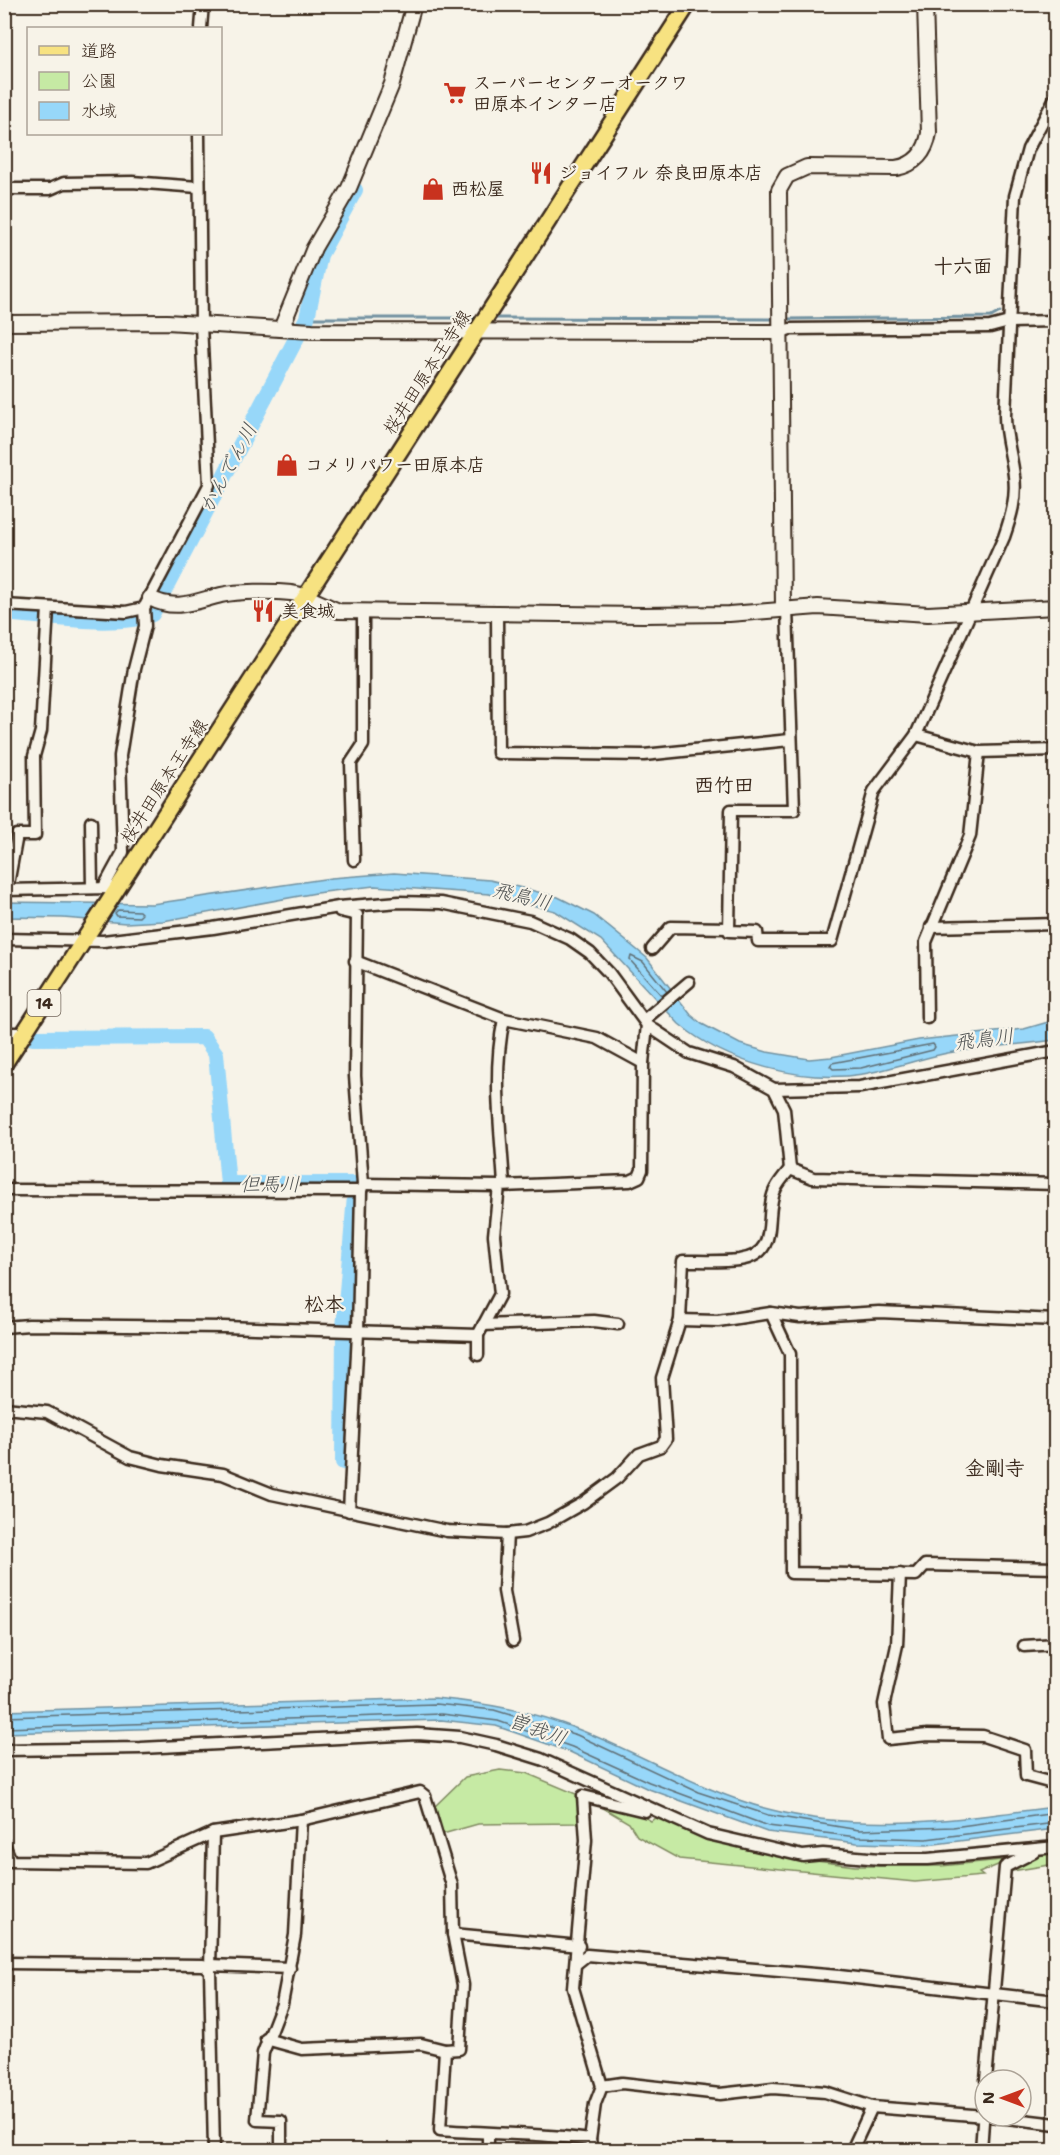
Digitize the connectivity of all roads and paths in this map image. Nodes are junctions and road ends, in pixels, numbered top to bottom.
1 (202, 4) edge
2 (414, 4) edge
3 (688, 4) edge
4 (925, 4) edge
5 (201, 27) edge
6 (1056, 96) edge
7 (199, 135) edge
8 (198, 188) junction
9 (4, 189) edge
10 (1056, 321) edge
11 (4, 322) edge
12 (1008, 322) junction
13 (481, 323) junction
14 (781, 324) junction
15 (201, 326) junction
16 (287, 329) junction
17 (307, 596) junction
18 (147, 603) junction
19 (4, 605) edge
20 (1056, 607) edge
21 (48, 608) junction
22 (785, 609) junction
23 (363, 612) junction
24 (497, 613) junction
25 (971, 613) junction
26 (916, 735) junction
27 (790, 740) junction
28 (1056, 750) edge
29 (979, 752) junction
30 (91, 822) dead end
31 (10, 849) edge
32 (354, 860) dead end
33 (92, 888) junction
34 (113, 888) junction
35 (6, 890) edge
36 (339, 907) junction
37 (1056, 924) edge
38 (931, 927) junction
39 (729, 928) junction
40 (4, 939) edge
41 (83, 942) junction
42 (652, 949) dead end
43 (355, 961) junction
44 (688, 984) dead end
45 (927, 1018) dead end
46 (504, 1020) junction
47 (645, 1022) junction
48 (4, 1033) edge
49 (25, 1033) junction
50 (1056, 1052) edge
51 (643, 1063) junction
52 (4, 1064) edge
53 (774, 1089) junction
54 (790, 1169) junction
55 (1056, 1184) edge
56 (501, 1186) junction
57 (362, 1188) junction
58 (4, 1190) edge
59 (771, 1313) junction
60 (680, 1320) junction
61 (1056, 1320) edge
62 (618, 1324) dead end
63 (4, 1327) edge
64 (480, 1330) junction
65 (358, 1333) junction
66 (478, 1355) dead end
67 (4, 1408) edge
68 (349, 1511) junction
69 (507, 1534) junction
70 (1056, 1568) edge
71 (900, 1574) junction
72 (513, 1641) dead end
73 (1056, 1644) edge
74 (1024, 1646) dead end
75 (4, 1750) edge
76 (1056, 1784) edge
77 (652, 1810) junction
78 (301, 1820) junction
79 (213, 1833) junction
80 (4, 1844) edge
81 (1056, 1847) edge
82 (1040, 1849) junction
83 (453, 1934) junction
84 (579, 1946) junction
85 (577, 1962) junction
86 (4, 1963) edge
87 (210, 1967) junction
88 (290, 1968) junction
89 (994, 1996) junction
90 (1056, 2001) edge
91 (266, 2039) junction
92 (446, 2050) junction
93 (987, 2068) edge
94 (602, 2086) junction
95 (872, 2107) junction
96 (973, 2115) edge
97 (1033, 2121) edge
98 (1056, 2124) edge
99 (984, 2128) edge
100 (488, 2134) junction
101 (591, 2145) edge
102 (214, 2151) edge
103 (281, 2151) edge
104 (488, 2151) edge
105 (852, 2151) edge
106 (981, 2151) edge

1 - 5 street
2 - 16 street
3 - 13 main road, 桜井田原本王寺線 / 14
4 - 14 street
6 - 12 street
7 - 8 street
8 - 9 street
8 - 15 street
10 - 12 street
11 - 15 street
12 - 14 street
12 - 25 street
13 - 14 street
13 - 16 street
13 - 17 main road, 桜井田原本王寺線 / 14
14 - 22 street
15 - 16 street
15 - 18 street
17 - 18 street
17 - 23 street
17 - 34 main road, 桜井田原本王寺線 / 14
18 - 21 street
18 - 34 street
19 - 21 street
20 - 25 street
21 - 31 street
22 - 24 street
22 - 25 street
22 - 27 street
23 - 24 street
23 - 32 street
24 - 27 street
25 - 26 street
26 - 29 street
26 - 39 street
27 - 39 street
28 - 29 street
29 - 38 street
30 - 33 street
31 - 35 street
33 - 34 street
33 - 35 street
34 - 41 main road, 桜井田原本王寺線 / 14
36 - 41 street
36 - 43 street
36 - 47 street
37 - 38 street
38 - 45 street
39 - 42 street
40 - 41 street
41 - 49 main road, 桜井田原本王寺線 / 14
43 - 46 street
43 - 57 street
44 - 47 street
46 - 51 street
46 - 56 street
47 - 51 street
47 - 53 street
48 - 49 street
49 - 52 main road, 桜井田原本王寺線 / 14
50 - 53 street
51 - 56 street
53 - 54 street
54 - 55 street
54 - 60 street
56 - 57 street
56 - 64 street
57 - 58 street
57 - 65 street
59 - 60 street
59 - 61 street
59 - 71 street
60 - 69 street
62 - 64 street
63 - 65 street
64 - 65 street
64 - 66 street
65 - 68 street
67 - 68 street
68 - 69 street
69 - 72 street
70 - 71 street
71 - 76 street
73 - 74 street
75 - 77 street
77 - 82 street
77 - 84 street
78 - 79 street
78 - 83 street
78 - 88 street
79 - 80 street
79 - 87 street
81 - 82 street
82 - 89 street
83 - 84 street
83 - 92 street
84 - 85 street
85 - 89 street
85 - 94 street
86 - 87 street
87 - 88 street
87 - 102 street
88 - 91 street
89 - 90 street
89 - 93 street
91 - 92 street
91 - 103 street
92 - 100 street
94 - 95 street
94 - 101 street
95 - 96 street
95 - 105 street
97 - 98 street
99 - 106 street
100 - 101 street
100 - 104 street

